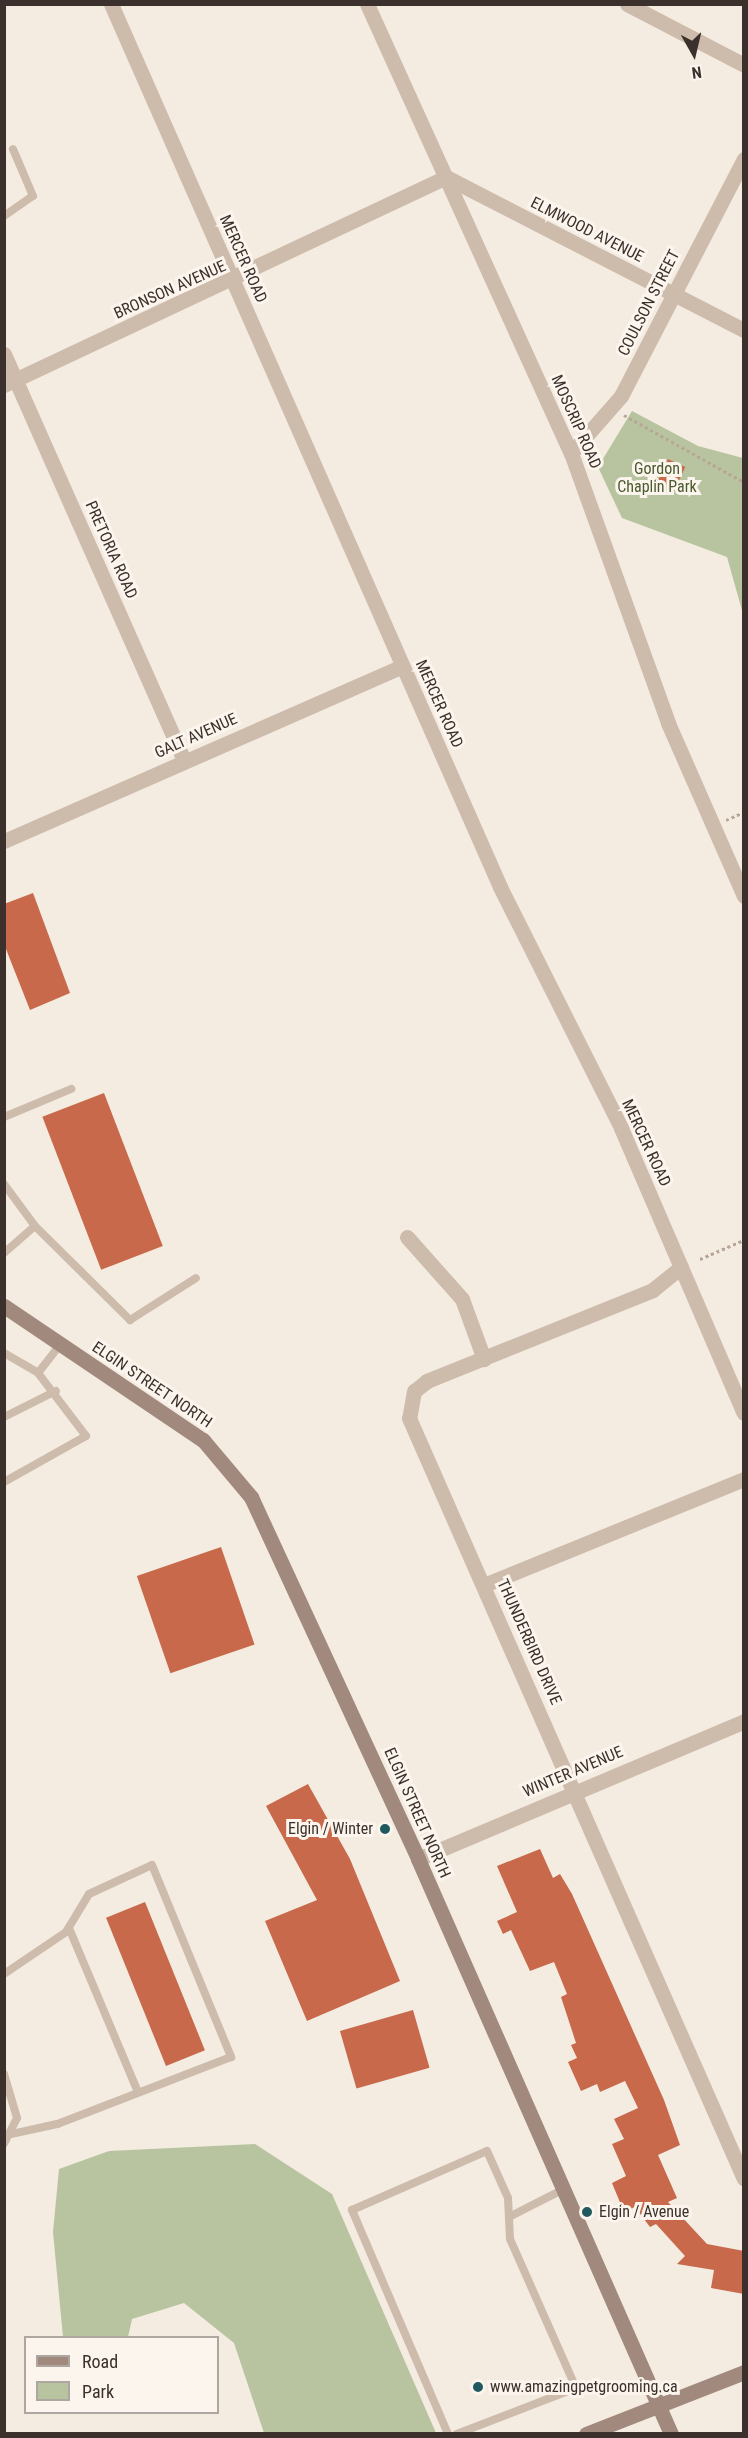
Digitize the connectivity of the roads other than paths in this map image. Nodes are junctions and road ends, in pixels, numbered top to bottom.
1 (111, 4) edge
2 (367, 4) edge
3 (627, 4) edge
4 (744, 66) edge
5 (13, 149) dead end
6 (744, 159) edge
7 (446, 177) junction
8 (4, 216) edge
9 (233, 281) junction
10 (673, 294) junction
11 (744, 330) edge
12 (4, 354) edge
13 (10, 382) edge
14 (571, 453) junction
15 (402, 666) junction
16 (184, 760) junction
17 (4, 841) edge
18 (744, 896) edge
19 (71, 1089) dead end
20 (4, 1117) edge
21 (4, 1184) edge
22 (36, 1226) junction
23 (407, 1237) dead end
24 (4, 1253) edge
25 (681, 1268) junction
26 (195, 1278) dead end
27 (4, 1306) edge
28 (62, 1344) junction
29 (4, 1353) edge
30 (484, 1359) junction
31 (38, 1373) junction
32 (57, 1391) junction
33 (744, 1413) edge
34 (4, 1417) edge
35 (744, 1479) edge
36 (4, 1482) edge
37 (484, 1585) junction
38 (744, 1721) edge
39 (575, 1791) junction
40 (418, 1859) junction
41 (69, 1928) junction
42 (4, 1974) edge
43 (4, 2074) edge
44 (138, 2092) junction
45 (12, 2134) junction
46 (4, 2144) edge
47 (744, 2179) edge
48 (564, 2189) junction
49 (509, 2217) junction
50 (744, 2372) edge
51 (660, 2405) junction
52 (462, 2432) edge
53 (448, 2433) edge
54 (586, 2433) edge
55 (671, 2433) edge

1 - 9 street, MERCER ROAD
2 - 7 street, MOSCRIP ROAD
3 - 4 street
5 - 8 lane
6 - 10 street, COULSON STREET
7 - 9 street, BRONSON AVENUE
7 - 10 street, ELMWOOD AVENUE
7 - 14 street, MOSCRIP ROAD
9 - 13 street, BRONSON AVENUE
9 - 15 street, MERCER ROAD
10 - 11 street, ELMWOOD AVENUE
10 - 14 street, COULSON STREET
12 - 13 street, PRETORIA ROAD
13 - 16 street, PRETORIA ROAD
14 - 18 street, MOSCRIP ROAD
15 - 16 street, GALT AVENUE
15 - 25 street, MERCER ROAD
16 - 17 street, GALT AVENUE
19 - 20 lane
21 - 22 lane
22 - 24 lane
22 - 26 lane
23 - 30 street
25 - 30 street, THUNDERBIRD DRIVE
25 - 33 street, MERCER ROAD
27 - 28 street, ELGIN STREET NORTH
28 - 31 lane
28 - 40 street, ELGIN STREET NORTH
29 - 31 lane
30 - 37 street, THUNDERBIRD DRIVE
31 - 32 lane
32 - 34 lane
32 - 36 lane
35 - 37 street
37 - 39 street, THUNDERBIRD DRIVE
38 - 39 street, WINTER AVENUE
39 - 40 street, WINTER AVENUE
39 - 47 street, THUNDERBIRD DRIVE
40 - 48 street, ELGIN STREET NORTH
41 - 42 lane
41 - 44 lane
41 - 44 lane
43 - 45 lane
44 - 45 lane
45 - 46 lane
48 - 49 lane
48 - 51 street, ELGIN STREET NORTH
49 - 52 lane
49 - 53 lane
50 - 51 street
51 - 54 street
51 - 55 street, ELGIN STREET NORTH

